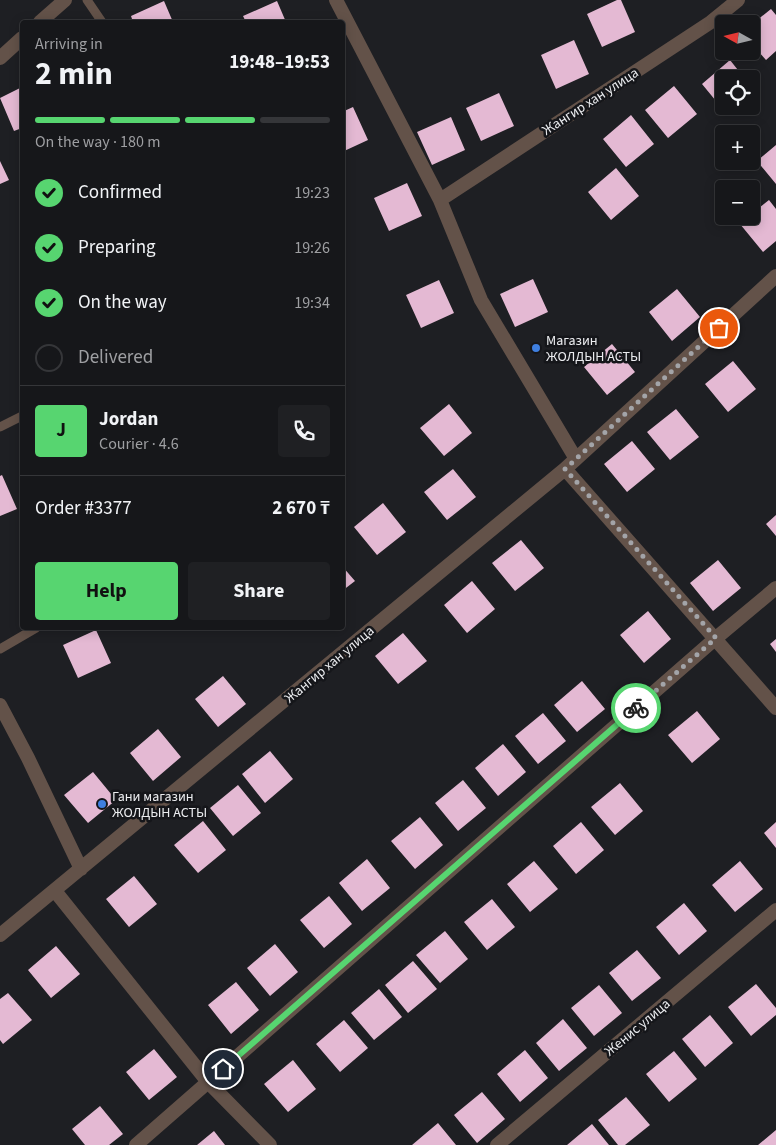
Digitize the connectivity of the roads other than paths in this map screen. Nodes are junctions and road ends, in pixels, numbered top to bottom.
1 (87, 0) edge
2 (336, 0) edge
3 (738, 0) edge
4 (61, 2) edge
5 (42, 20) edge
6 (101, 20) edge
7 (20, 40) edge
8 (0, 58) edge
9 (440, 200) junction
10 (776, 276) edge
11 (20, 417) edge
12 (0, 427) edge
13 (576, 459) junction
14 (565, 469) junction
15 (776, 588) edge
16 (33, 630) edge
17 (716, 638) junction
18 (0, 649) edge
19 (0, 705) edge
20 (776, 708) edge
21 (81, 869) junction
22 (55, 891) junction
23 (776, 910) edge
24 (0, 935) edge
25 (208, 1082) junction
26 (136, 1145) edge
27 (270, 1145) edge
28 (497, 1145) edge

1 - 6 lane
2 - 9 street
3 - 9 street, Жангир хан улица
4 - 5 street
7 - 8 street
9 - 13 street
10 - 13 street, Жангир хан улица
11 - 12 lane
13 - 14 street, Жангир хан улица
14 - 17 street
14 - 21 street, Жангир хан улица
15 - 17 street
16 - 18 lane
17 - 20 street
17 - 25 street
19 - 21 street
21 - 22 street, Жангир хан улица
22 - 24 street, Жангир хан улица
22 - 25 street
23 - 28 street, Женис улица
25 - 26 street
25 - 27 street

